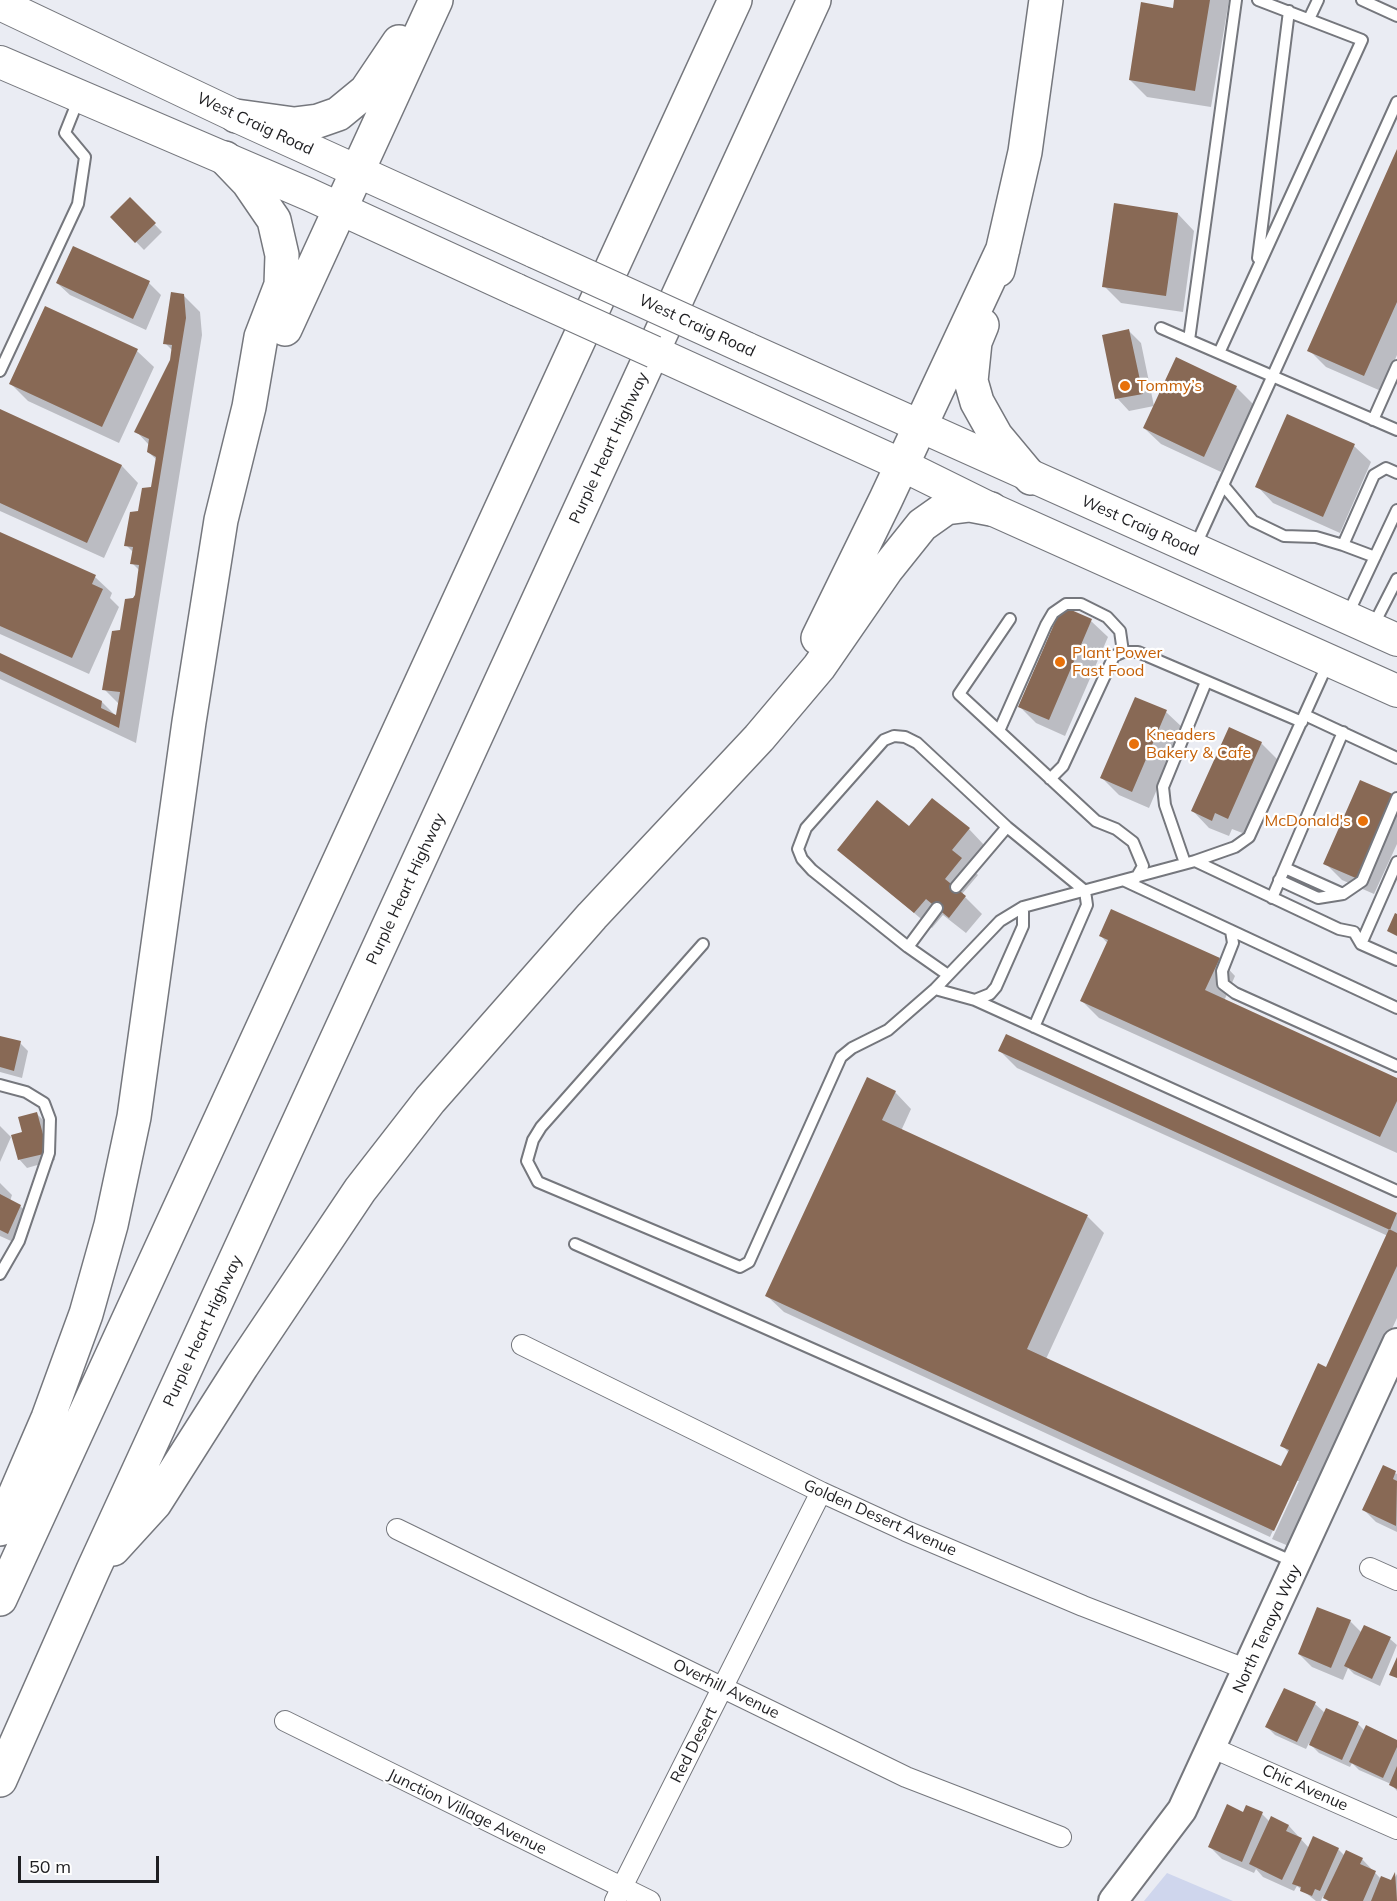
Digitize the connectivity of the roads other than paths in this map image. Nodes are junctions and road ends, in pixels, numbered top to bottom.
1 (425, 0) edge
2 (436, 0) edge
3 (735, 0) edge
4 (814, 0) edge
5 (1046, 0) edge
6 (1236, 0) edge
7 (1258, 0) edge
8 (1318, 0) edge
9 (1362, 0) edge
10 (0, 4) edge
11 (1289, 11) junction
12 (1397, 16) edge
13 (1309, 19) junction
14 (0, 62) edge
15 (80, 95) junction
16 (1397, 102) edge
17 (236, 116) junction
18 (225, 158) junction
19 (357, 171) junction
20 (340, 208) junction
21 (1003, 249) junction
22 (1257, 270) junction
23 (1161, 328) dead end
24 (1189, 340) junction
25 (1219, 353) junction
26 (1397, 366) edge
27 (0, 371) edge
28 (1272, 376) junction
29 (249, 407) junction
30 (1373, 420) junction
31 (920, 427) junction
32 (1397, 430) edge
33 (902, 465) junction
34 (1397, 473) edge
35 (1031, 478) junction
36 (1223, 485) junction
37 (991, 509) junction
38 (1397, 510) edge
39 (1343, 545) junction
40 (1193, 550) junction
41 (1375, 558) junction
42 (1397, 579) edge
43 (1185, 596) junction
44 (1010, 619) dead end
45 (1372, 629) edge
46 (1123, 651) junction
47 (1329, 660) junction
48 (1206, 682) junction
49 (1397, 691) edge
50 (1304, 719) junction
51 (999, 731) junction
52 (1342, 732) junction
53 (759, 738) junction
54 (1397, 758) edge
55 (1050, 779) junction
56 (1397, 798) edge
57 (1393, 818) edge
58 (1007, 827) junction
59 (1190, 862) junction
60 (1397, 862) edge
61 (1285, 868) junction
62 (1136, 878) junction
63 (1280, 880) junction
64 (1125, 881) junction
65 (956, 887) dead end
66 (1085, 891) junction
67 (1343, 894) junction
68 (1272, 898) junction
69 (1023, 907) junction
70 (937, 908) dead end
71 (1231, 931) junction
72 (703, 944) dead end
73 (1362, 944) junction
74 (908, 947) junction
75 (1397, 960) edge
76 (948, 975) junction
77 (934, 989) junction
78 (975, 1000) junction
79 (1397, 1008) edge
80 (1034, 1027) junction
81 (1397, 1066) edge
82 (0, 1085) edge
83 (1397, 1191) edge
84 (575, 1244) dead end
85 (0, 1274) edge
86 (1397, 1343) edge
87 (522, 1345) dead end
88 (821, 1492) junction
89 (0, 1529) edge
90 (397, 1529) dead end
91 (1297, 1563) junction
92 (1370, 1568) dead end
93 (93, 1570) junction
94 (1397, 1580) edge
95 (0, 1599) edge
96 (1248, 1670) junction
97 (723, 1687) junction
98 (285, 1721) dead end
99 (1213, 1748) junction
100 (0, 1779) edge
101 (1397, 1829) edge
102 (1061, 1837) dead end
103 (618, 1895) edge
104 (650, 1901) edge
105 (1113, 1901) edge

1 - 17 highway
2 - 19 highway
3 - 95 highway
4 - 93 highway, Purple Heart Highway
5 - 21 highway
6 - 24 lane
7 - 11 lane
8 - 13 lane
9 - 12 lane
10 - 17 main road, West Craig Road
11 - 13 lane
11 - 22 lane
13 - 22 lane
14 - 15 main road
15 - 18 main road
15 - 27 lane
16 - 28 lane
17 - 19 main road, West Craig Road
18 - 20 main road
18 - 29 highway
19 - 20 highway
19 - 31 main road, West Craig Road, bridge
20 - 29 highway
20 - 33 main road, bridge
21 - 31 highway
21 - 35 highway
22 - 25 lane
23 - 24 lane
24 - 25 lane
25 - 28 lane
26 - 30 lane
28 - 30 lane
28 - 36 lane
29 - 89 highway
30 - 32 lane
31 - 33 highway
31 - 35 main road, West Craig Road
33 - 37 main road
33 - 53 highway
34 - 39 lane
35 - 40 main road, West Craig Road
36 - 39 lane
36 - 40 lane
37 - 43 main road
37 - 53 highway
38 - 41 lane
39 - 41 lane
40 - 45 main road, West Craig Road
41 - 45 lane
42 - 45 lane
43 - 45 main road
43 - 47 main road
44 - 51 lane
46 - 48 lane
46 - 51 lane
46 - 55 lane
47 - 49 main road
47 - 50 lane
48 - 50 lane
48 - 59 lane
50 - 52 lane
50 - 59 lane
51 - 55 lane
52 - 54 lane
52 - 61 lane
53 - 93 highway
55 - 62 lane
56 - 57 lane
57 - 67 lane
58 - 65 lane
58 - 66 lane
58 - 74 lane
59 - 62 lane
59 - 68 lane
60 - 73 lane
61 - 63 lane
61 - 67 lane
62 - 64 lane
63 - 67 lane
63 - 68 lane
64 - 66 lane
64 - 71 lane
66 - 69 lane
66 - 80 lane
68 - 73 lane
69 - 76 lane
69 - 78 lane
70 - 74 lane
71 - 79 lane
71 - 81 lane
72 - 77 lane
73 - 75 lane
74 - 76 lane
76 - 77 lane
77 - 78 lane
78 - 80 lane
80 - 83 lane
82 - 85 lane
84 - 91 lane
86 - 91 main road, North Tenaya Way
87 - 88 street, Golden Desert Avenue
88 - 96 street, Golden Desert Avenue
88 - 97 street, Red Desert
90 - 97 street, Overhill Avenue
91 - 96 main road, North Tenaya Way
92 - 94 street
93 - 100 highway, Purple Heart Highway
96 - 99 main road, North Tenaya Way
97 - 102 street, Overhill Avenue
97 - 103 street, Red Desert
98 - 103 street, Junction Village Avenue
99 - 101 street, Chic Avenue
99 - 105 main road, North Tenaya Way
103 - 104 street, Junction Village Avenue

